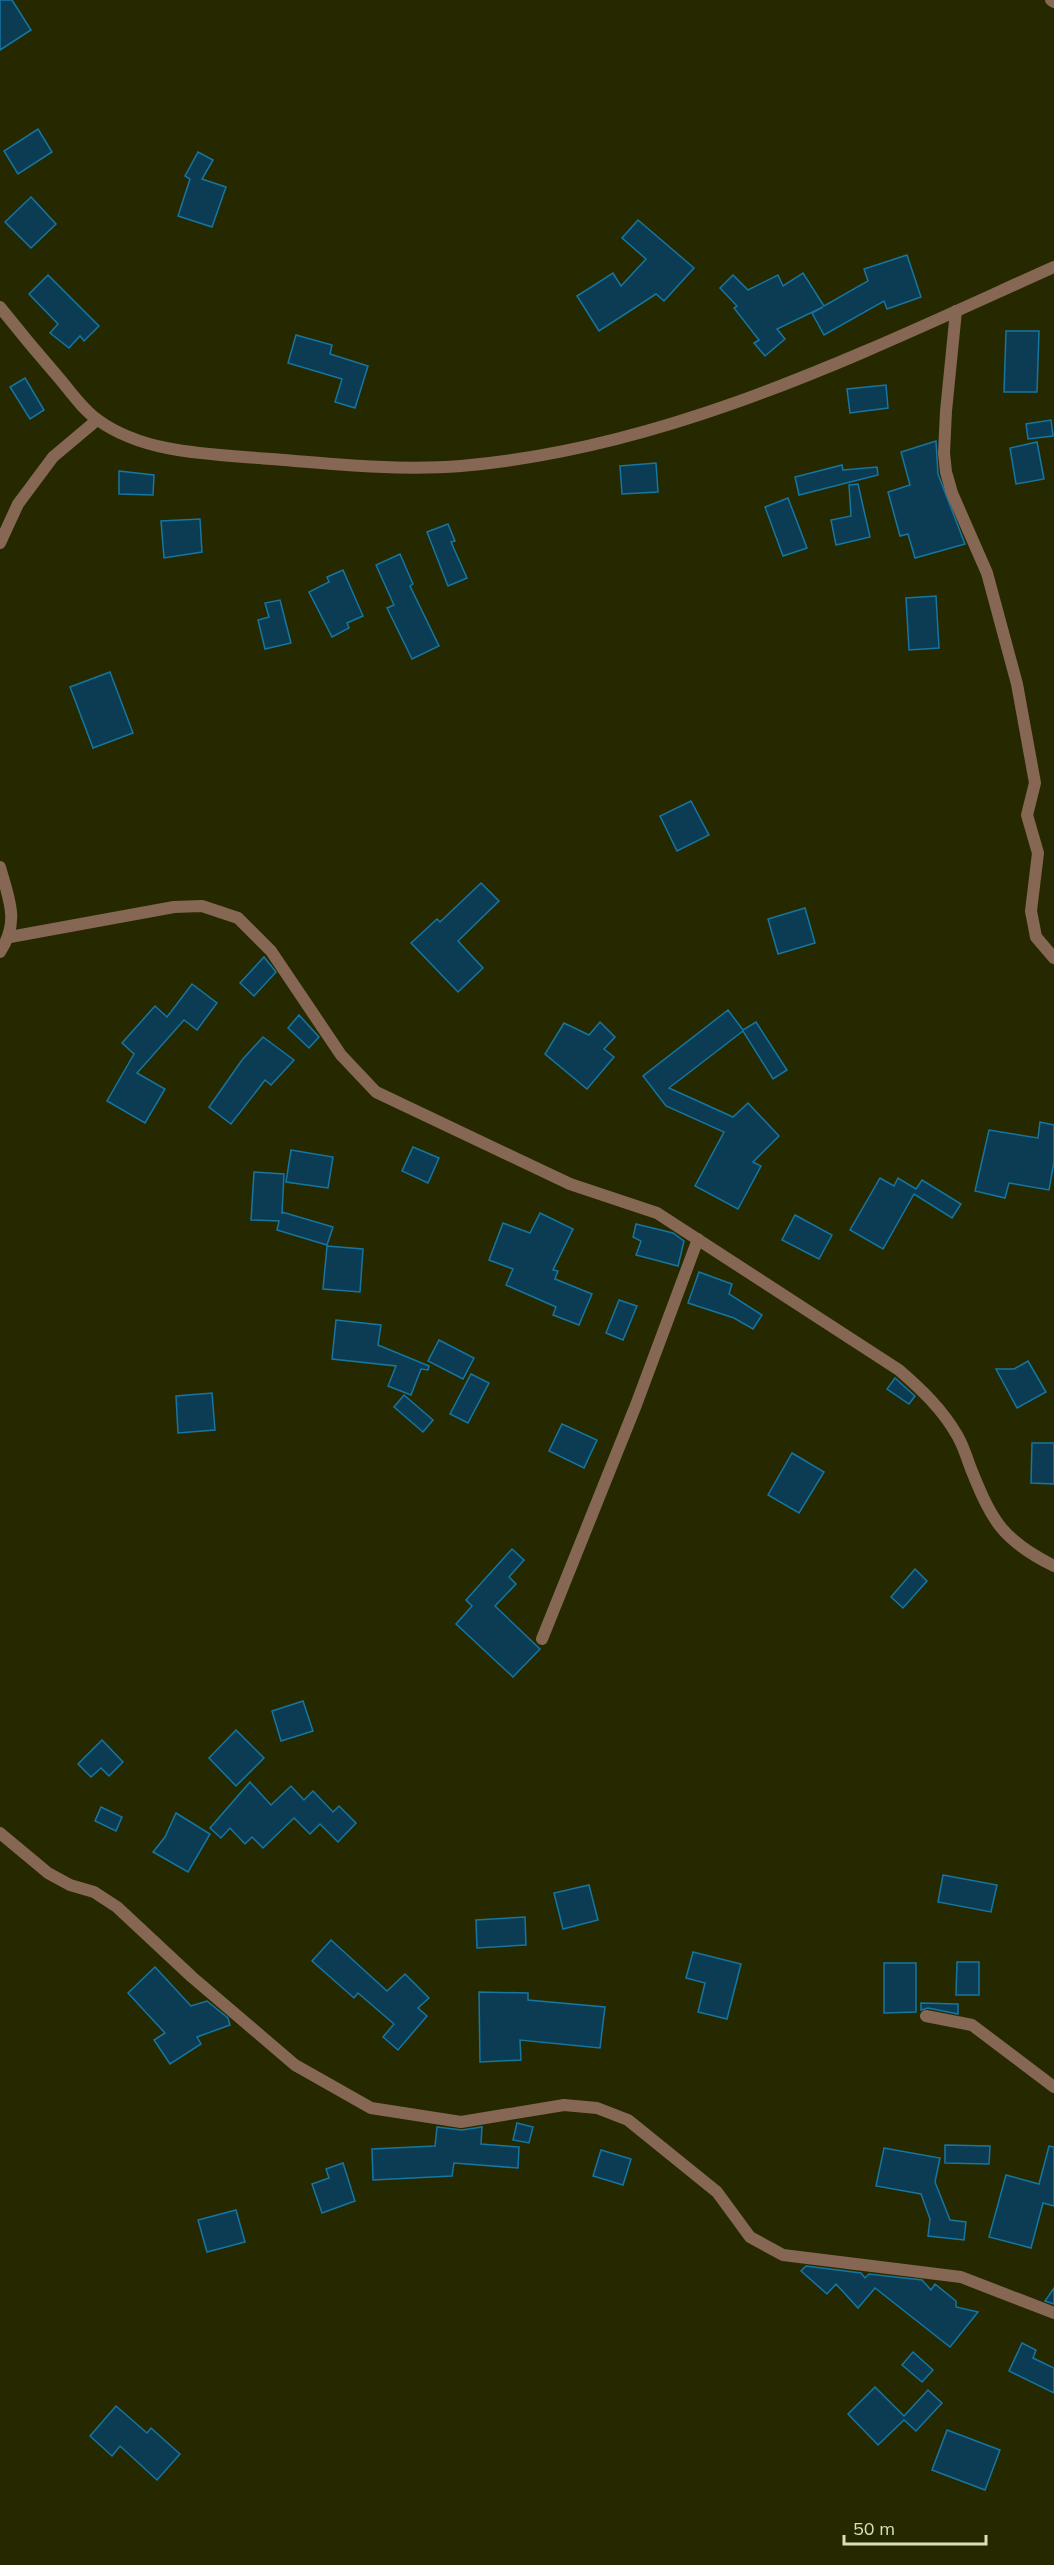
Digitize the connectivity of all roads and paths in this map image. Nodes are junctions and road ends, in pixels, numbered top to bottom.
1 (1054, 267) edge
2 (0, 307) edge
3 (956, 311) junction
4 (97, 420) junction
5 (0, 543) edge
6 (0, 867) edge
7 (10, 937) junction
8 (0, 952) edge
9 (1054, 958) edge
10 (698, 1239) junction
11 (1054, 1566) edge
12 (542, 1639) dead end
13 (0, 1833) edge
14 (926, 2016) dead end
15 (1054, 2087) edge
16 (1054, 2313) edge

1 - 3 street
2 - 4 street
3 - 4 street
3 - 9 street
4 - 5 street
6 - 7 street
7 - 8 street
7 - 10 street
10 - 11 street
10 - 12 street
13 - 16 street
14 - 15 street

